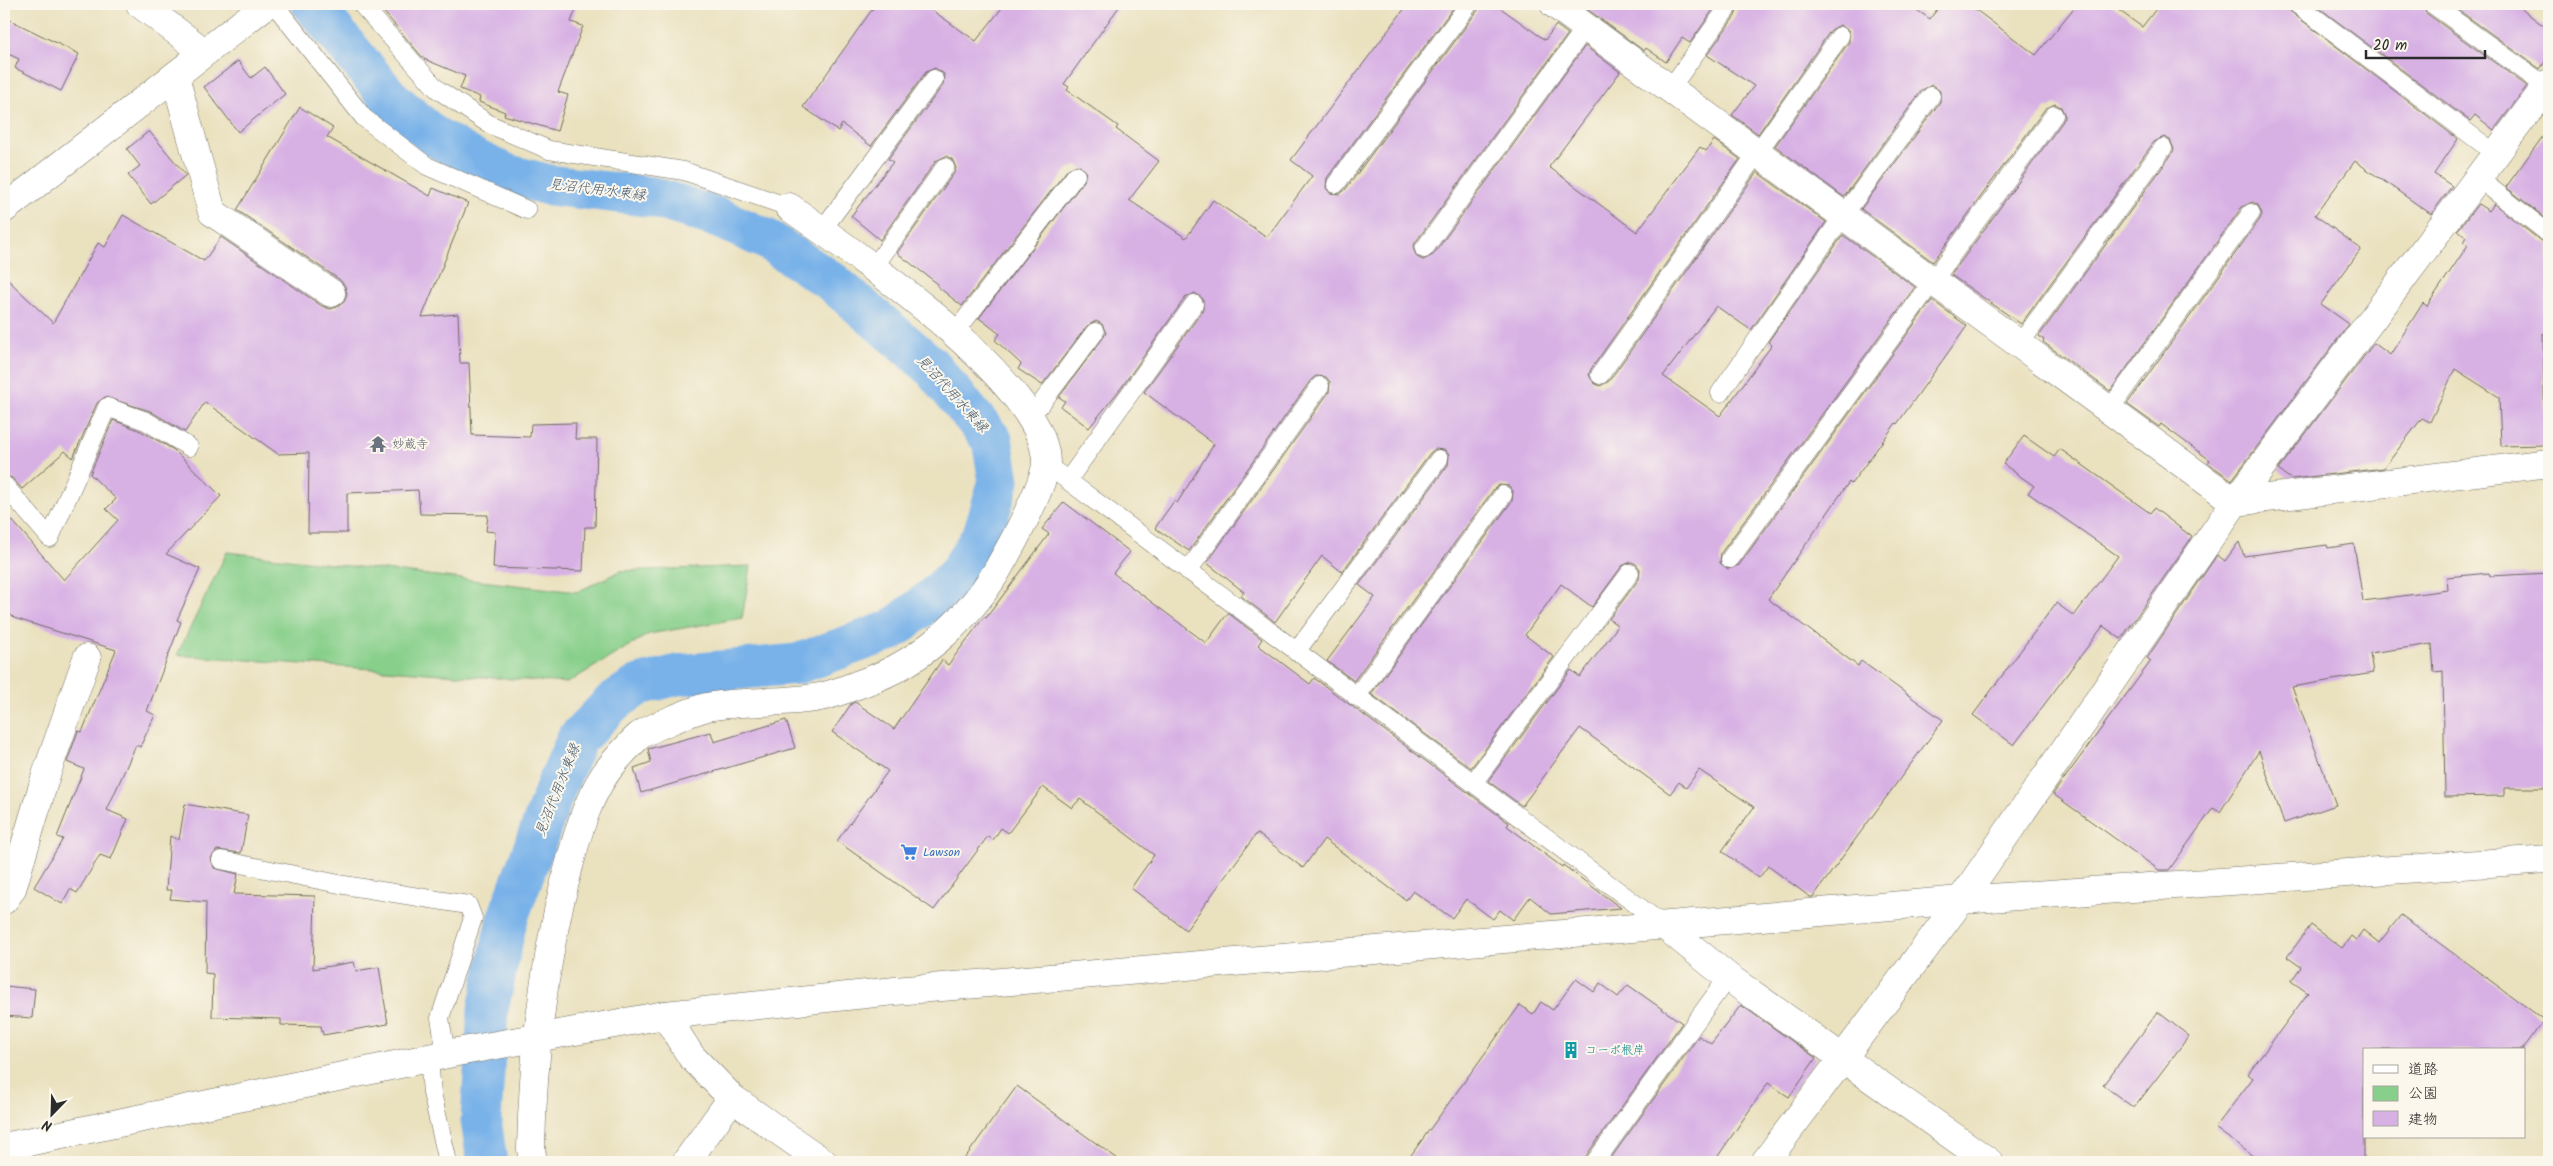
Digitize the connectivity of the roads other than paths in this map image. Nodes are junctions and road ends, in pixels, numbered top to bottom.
1 (140, 4) edge
2 (267, 4) edge
3 (274, 4) edge
4 (360, 4) edge
5 (1469, 4) edge
6 (1554, 4) edge
7 (2297, 4) edge
8 (2432, 4) edge
9 (1726, 10) dead end
10 (1586, 27) junction
11 (1840, 36) dead end
12 (204, 52) junction
13 (175, 76) junction
14 (934, 79) dead end
15 (2548, 85) edge
16 (1670, 89) junction
17 (1931, 96) dead end
18 (2054, 115) dead end
19 (2163, 148) dead end
20 (1757, 153) junction
21 (2496, 154) junction
22 (945, 167) dead end
23 (1076, 175) dead end
24 (2478, 178) junction
25 (1336, 184) dead end
26 (789, 207) joint
27 (4, 208) edge
28 (527, 210) dead end
29 (2251, 213) dead end
30 (1843, 216) junction
31 (822, 230) junction
32 (2549, 234) edge
33 (1424, 249) dead end
34 (874, 267) junction
35 (1933, 282) junction
36 (331, 293) dead end
37 (1194, 304) dead end
38 (1095, 332) dead end
39 (954, 334) junction
40 (2019, 345) junction
41 (1600, 375) dead end
42 (1320, 386) dead end
43 (1720, 393) dead end
44 (2109, 410) junction
45 (1027, 412) junction
46 (190, 447) dead end
47 (1439, 459) dead end
48 (2549, 463) edge
49 (1057, 472) junction
50 (4, 485) edge
51 (1504, 496) dead end
52 (2234, 502) junction
53 (1730, 560) dead end
54 (1188, 571) junction
55 (1630, 573) dead end
56 (1296, 652) junction
57 (87, 658) dead end
58 (1356, 696) junction
59 (1474, 784) junction
60 (2549, 859) edge
61 (221, 860) dead end
62 (4, 900) edge
63 (1961, 900) junction
64 (1665, 926) junction
65 (1728, 977) junction
66 (665, 1014) junction
67 (525, 1039) junction
68 (444, 1055) junction
69 (1841, 1059) junction
70 (732, 1098) junction
71 (4, 1147) edge
72 (448, 1162) edge
73 (533, 1162) edge
74 (686, 1162) edge
75 (823, 1162) edge
76 (1595, 1162) edge
77 (1765, 1162) edge
78 (1989, 1162) edge

1 - 12 street
2 - 12 street
3 - 28 lane
4 - 26 lane
5 - 25 lane
6 - 10 street
7 - 21 lane
8 - 15 lane
9 - 16 lane
10 - 16 street
10 - 33 lane
11 - 20 lane
12 - 13 street
13 - 27 street
13 - 36 street
14 - 31 lane
15 - 21 street
16 - 20 street
17 - 30 lane
18 - 35 lane
19 - 40 lane
20 - 30 street
20 - 41 lane
21 - 24 street
22 - 34 lane
23 - 39 lane
24 - 32 lane
24 - 52 street
26 - 31 street
29 - 44 lane
30 - 35 street
30 - 43 lane
31 - 34 street
34 - 39 street
35 - 40 street
35 - 53 lane
37 - 49 lane
38 - 45 lane
39 - 45 street
40 - 44 street
42 - 54 lane
44 - 52 street
45 - 49 street
46 - 50 lane
47 - 56 lane
48 - 52 street
49 - 54 lane
49 - 67 street
51 - 58 lane
52 - 63 street
54 - 56 lane
55 - 59 lane
56 - 58 lane
57 - 62 street
58 - 59 lane
59 - 64 lane
60 - 63 street
61 - 68 lane
63 - 64 street
63 - 69 street
64 - 65 street
64 - 66 street
65 - 69 street
65 - 76 lane
66 - 67 street
66 - 70 street
67 - 68 street
67 - 73 street
68 - 71 street
68 - 72 lane
69 - 77 street
69 - 78 street
70 - 74 street
70 - 75 street

